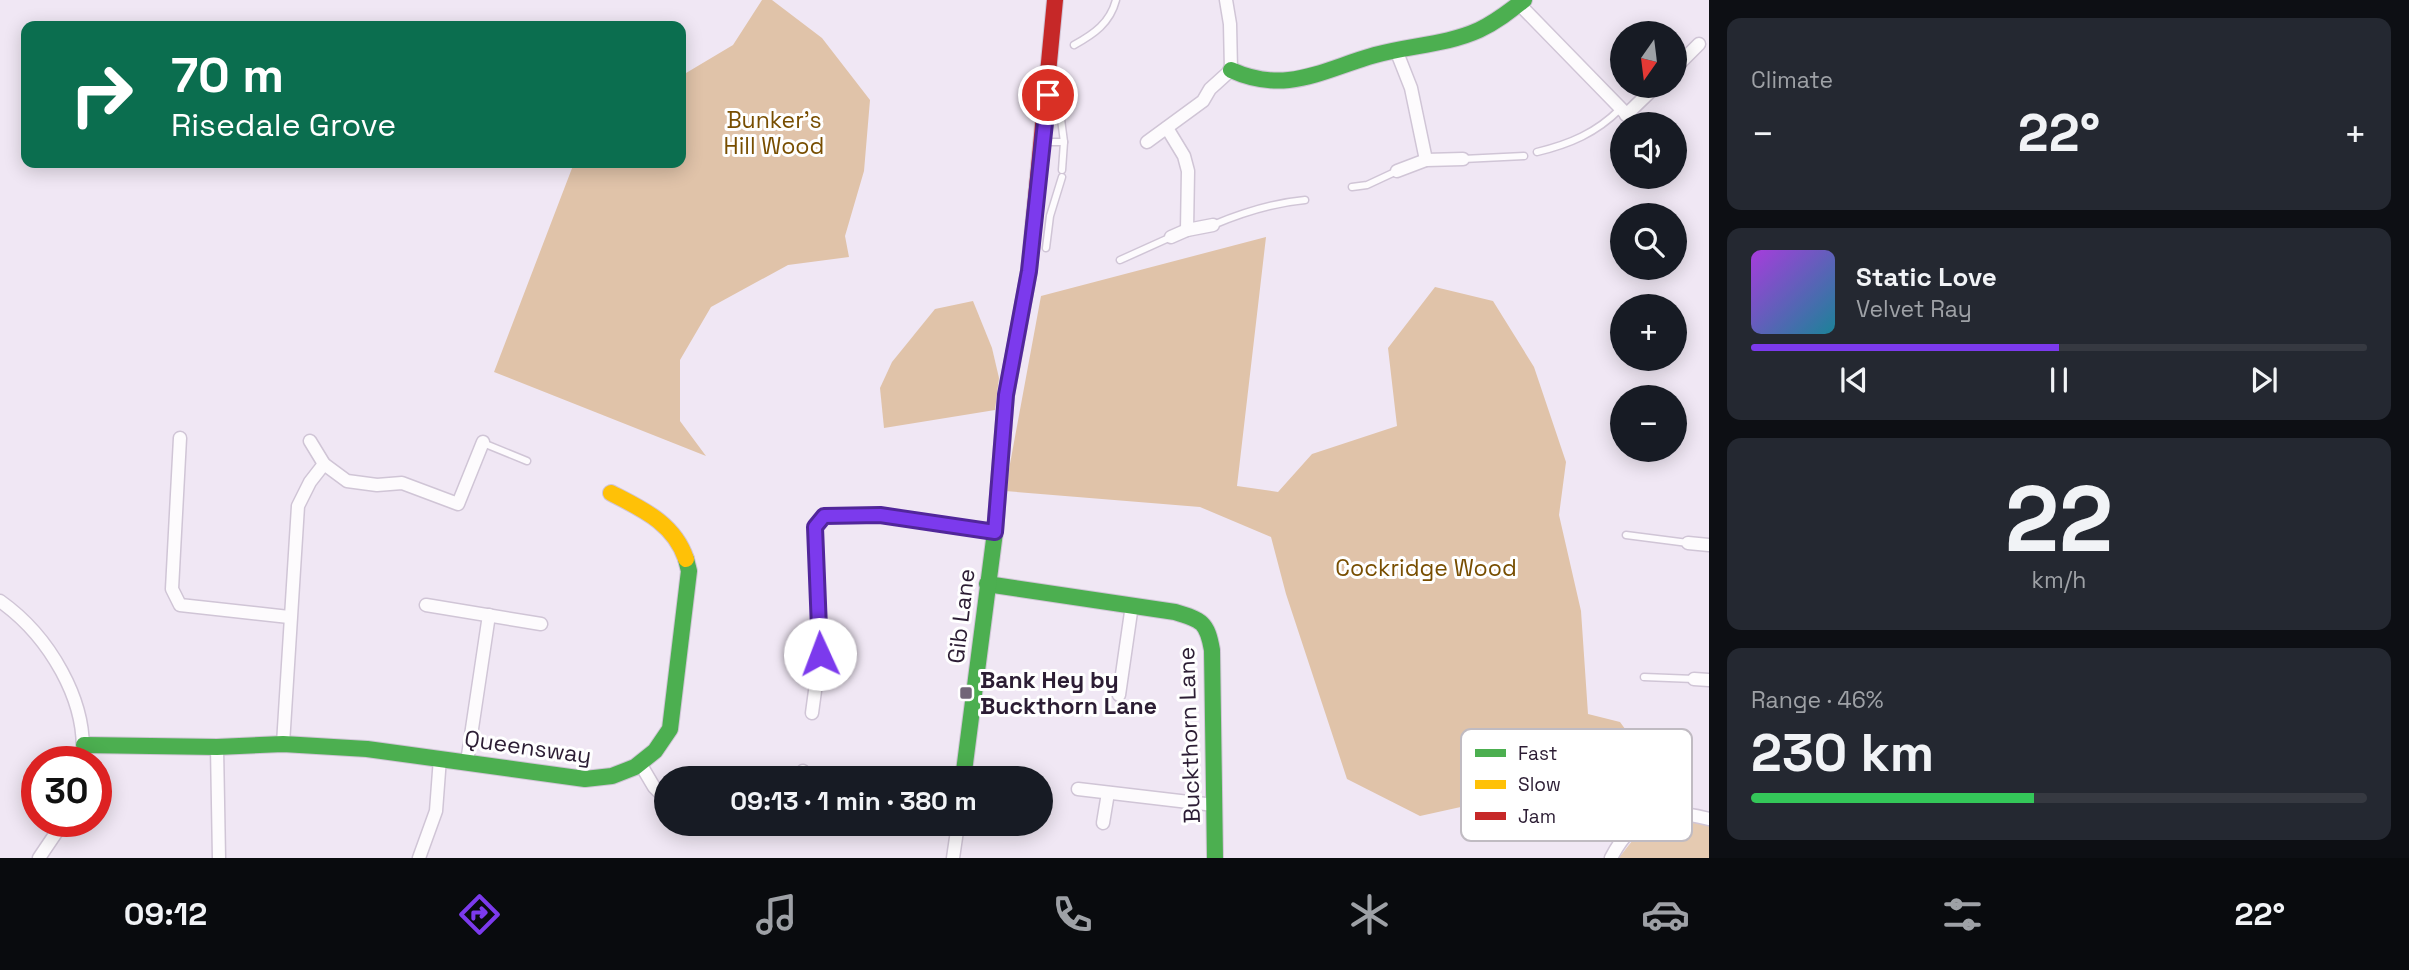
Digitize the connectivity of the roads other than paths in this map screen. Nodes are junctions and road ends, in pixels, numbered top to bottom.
1 (1055, 0) edge
2 (1116, 0) edge
3 (1226, 0) edge
4 (1520, 1) edge
5 (1699, 44) dead end
6 (1074, 45) dead end
7 (1396, 50) junction
8 (1687, 56) edge
9 (1231, 70) junction
10 (1644, 98) edge
11 (1059, 104) dead end
12 (1623, 112) edge
13 (1631, 112) edge
14 (1610, 123) edge
15 (1167, 128) junction
16 (1044, 142) junction
17 (1064, 142) junction
18 (1147, 142) dead end
19 (1537, 152) dead end
20 (1524, 156) dead end
21 (1463, 159) joint
22 (1426, 160) junction
23 (1397, 171) joint
24 (1352, 187) dead end
25 (1037, 196) junction
26 (1055, 198) junction
27 (1306, 200) dead end
28 (1213, 225) joint
29 (1187, 230) junction
30 (1171, 237) joint
31 (1046, 248) dead end
32 (1120, 260) dead end
33 (180, 438) dead end
34 (310, 441) dead end
35 (483, 443) joint
36 (527, 461) dead end
37 (324, 464) junction
38 (611, 494) dead end
39 (995, 532) junction
40 (1626, 535) dead end
41 (1688, 543) joint
42 (1709, 545) edge
43 (987, 584) junction
44 (0, 601) edge
45 (426, 605) dead end
46 (1132, 605) junction
47 (489, 615) junction
48 (289, 617) junction
49 (541, 624) dead end
50 (1644, 677) dead end
51 (1694, 679) joint
52 (1709, 680) edge
53 (1119, 695) dead end
54 (812, 713) dead end
55 (283, 744) junction
56 (82, 746) edge
57 (217, 747) junction
58 (112, 752) edge
59 (440, 758) junction
60 (467, 762) junction
61 (641, 765) junction
62 (966, 766) edge
63 (654, 788) edge
64 (1078, 789) dead end
65 (1108, 793) junction
66 (1214, 805) junction
67 (1103, 823) dead end
68 (956, 836) edge
69 (53, 837) edge
70 (1623, 841) edge
71 (39, 858) edge
72 (219, 858) edge
73 (419, 858) edge
74 (953, 858) edge
75 (1215, 858) edge
76 (1611, 858) edge

1 - 16 street, Gib Lane
2 - 6 lane
3 - 9 street
4 - 7 street
4 - 12 street
5 - 8 street
7 - 9 street
7 - 22 street
9 - 15 street
10 - 13 street
11 - 17 lane
14 - 19 lane
15 - 18 street
15 - 29 street
16 - 17 lane
16 - 25 street, Gib Lane
17 - 26 lane
20 - 21 lane
21 - 22 street
22 - 23 street
23 - 24 lane
25 - 26 lane
25 - 39 street, Gib Lane
26 - 31 lane
27 - 28 lane
28 - 29 street
29 - 30 street
30 - 32 lane
33 - 48 street
34 - 37 street
35 - 36 lane
35 - 37 street
37 - 48 street
38 - 61 street, Queensway
39 - 43 street, Gib Lane
39 - 54 street
40 - 41 lane
41 - 42 street
43 - 46 street, Buckthorn Lane
43 - 62 street, Gib Lane
44 - 56 street
45 - 47 street
46 - 53 street
46 - 66 street, Buckthorn Lane
47 - 49 street
47 - 60 street
48 - 55 street
50 - 51 lane
51 - 52 street
55 - 57 street, Queensway
55 - 59 street, Queensway
57 - 58 street, Queensway
57 - 72 street
59 - 60 street, Queensway
59 - 73 street
60 - 61 street, Queensway
61 - 63 street
64 - 65 street
65 - 66 street
65 - 67 street
66 - 75 street, Buckthorn Lane
68 - 74 street
69 - 71 street
70 - 76 street

